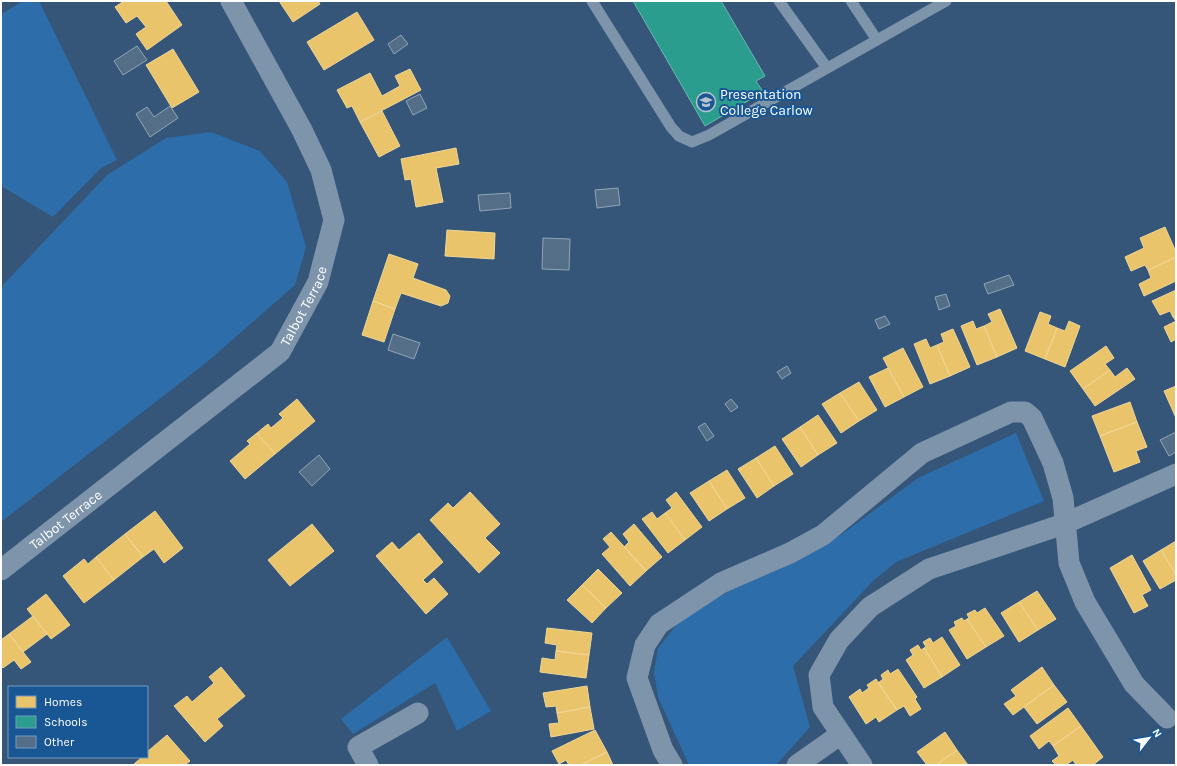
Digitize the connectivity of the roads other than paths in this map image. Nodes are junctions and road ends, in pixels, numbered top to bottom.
1 (231, 1) edge
2 (592, 1) edge
3 (779, 1) edge
4 (851, 1) edge
5 (946, 1) edge
6 (877, 40) junction
7 (827, 68) junction
8 (1176, 474) edge
9 (1064, 524) junction
10 (1, 570) edge
11 (418, 713) dead end
12 (1167, 718) dead end
13 (841, 734) junction
14 (368, 765) edge
15 (672, 765) edge
16 (797, 765) edge
17 (862, 765) edge

1 - 10 street, Talbot Terrace
2 - 7 lane
3 - 7 lane
4 - 6 lane
5 - 6 lane
6 - 7 lane
8 - 9 street
9 - 12 street
9 - 13 street
9 - 15 street
11 - 14 street
13 - 16 street
13 - 17 street

